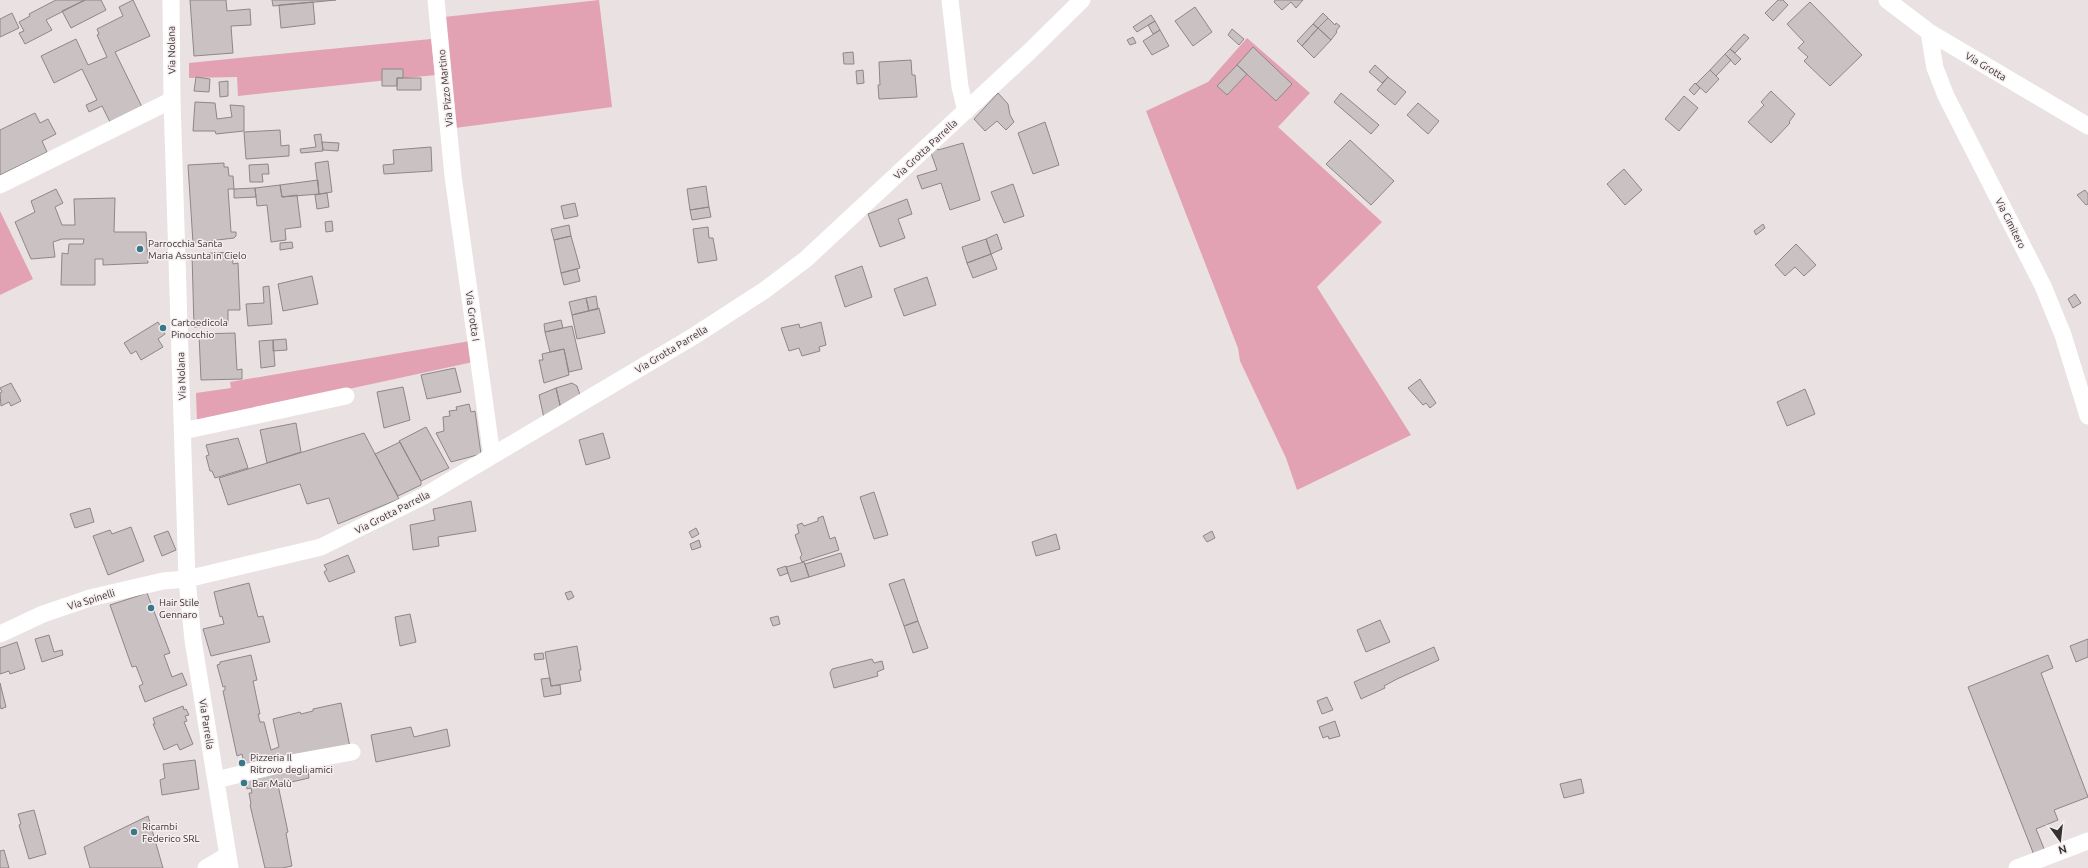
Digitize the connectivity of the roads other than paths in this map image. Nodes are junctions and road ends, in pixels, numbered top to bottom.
1 (171, 0) edge
2 (436, 0) edge
3 (950, 0) edge
4 (1082, 0) edge
5 (1887, 0) edge
6 (1929, 32) junction
7 (172, 100) junction
8 (966, 111) junction
9 (2088, 126) edge
10 (453, 176) joint
11 (0, 185) edge
12 (346, 396) dead end
13 (2088, 416) edge
14 (183, 431) junction
15 (492, 456) junction
16 (187, 579) junction
17 (0, 634) edge
18 (352, 752) dead end
19 (216, 780) junction
20 (2088, 841) edge
21 (229, 862) edge
22 (206, 868) edge
23 (2017, 868) edge

1 - 7 street, Via Nolana
2 - 10 street, Via Pizzo Martino
3 - 8 street
4 - 8 street, Via Grotta Parrella
5 - 6 street, Via Grotta
6 - 9 street, Via Grotta
6 - 13 street, Via Cimitero
7 - 11 street
7 - 14 street, Via Nolana
8 - 15 street, Via Grotta Parrella
10 - 15 street, Via Grotta I
12 - 14 street
14 - 16 street, Via Nolana
15 - 16 street, Via Grotta Parrella
16 - 17 street, Via Spinelli
16 - 19 street, Via Parrella
18 - 19 street
19 - 21 street, Via Parrella
20 - 23 street
21 - 22 street

